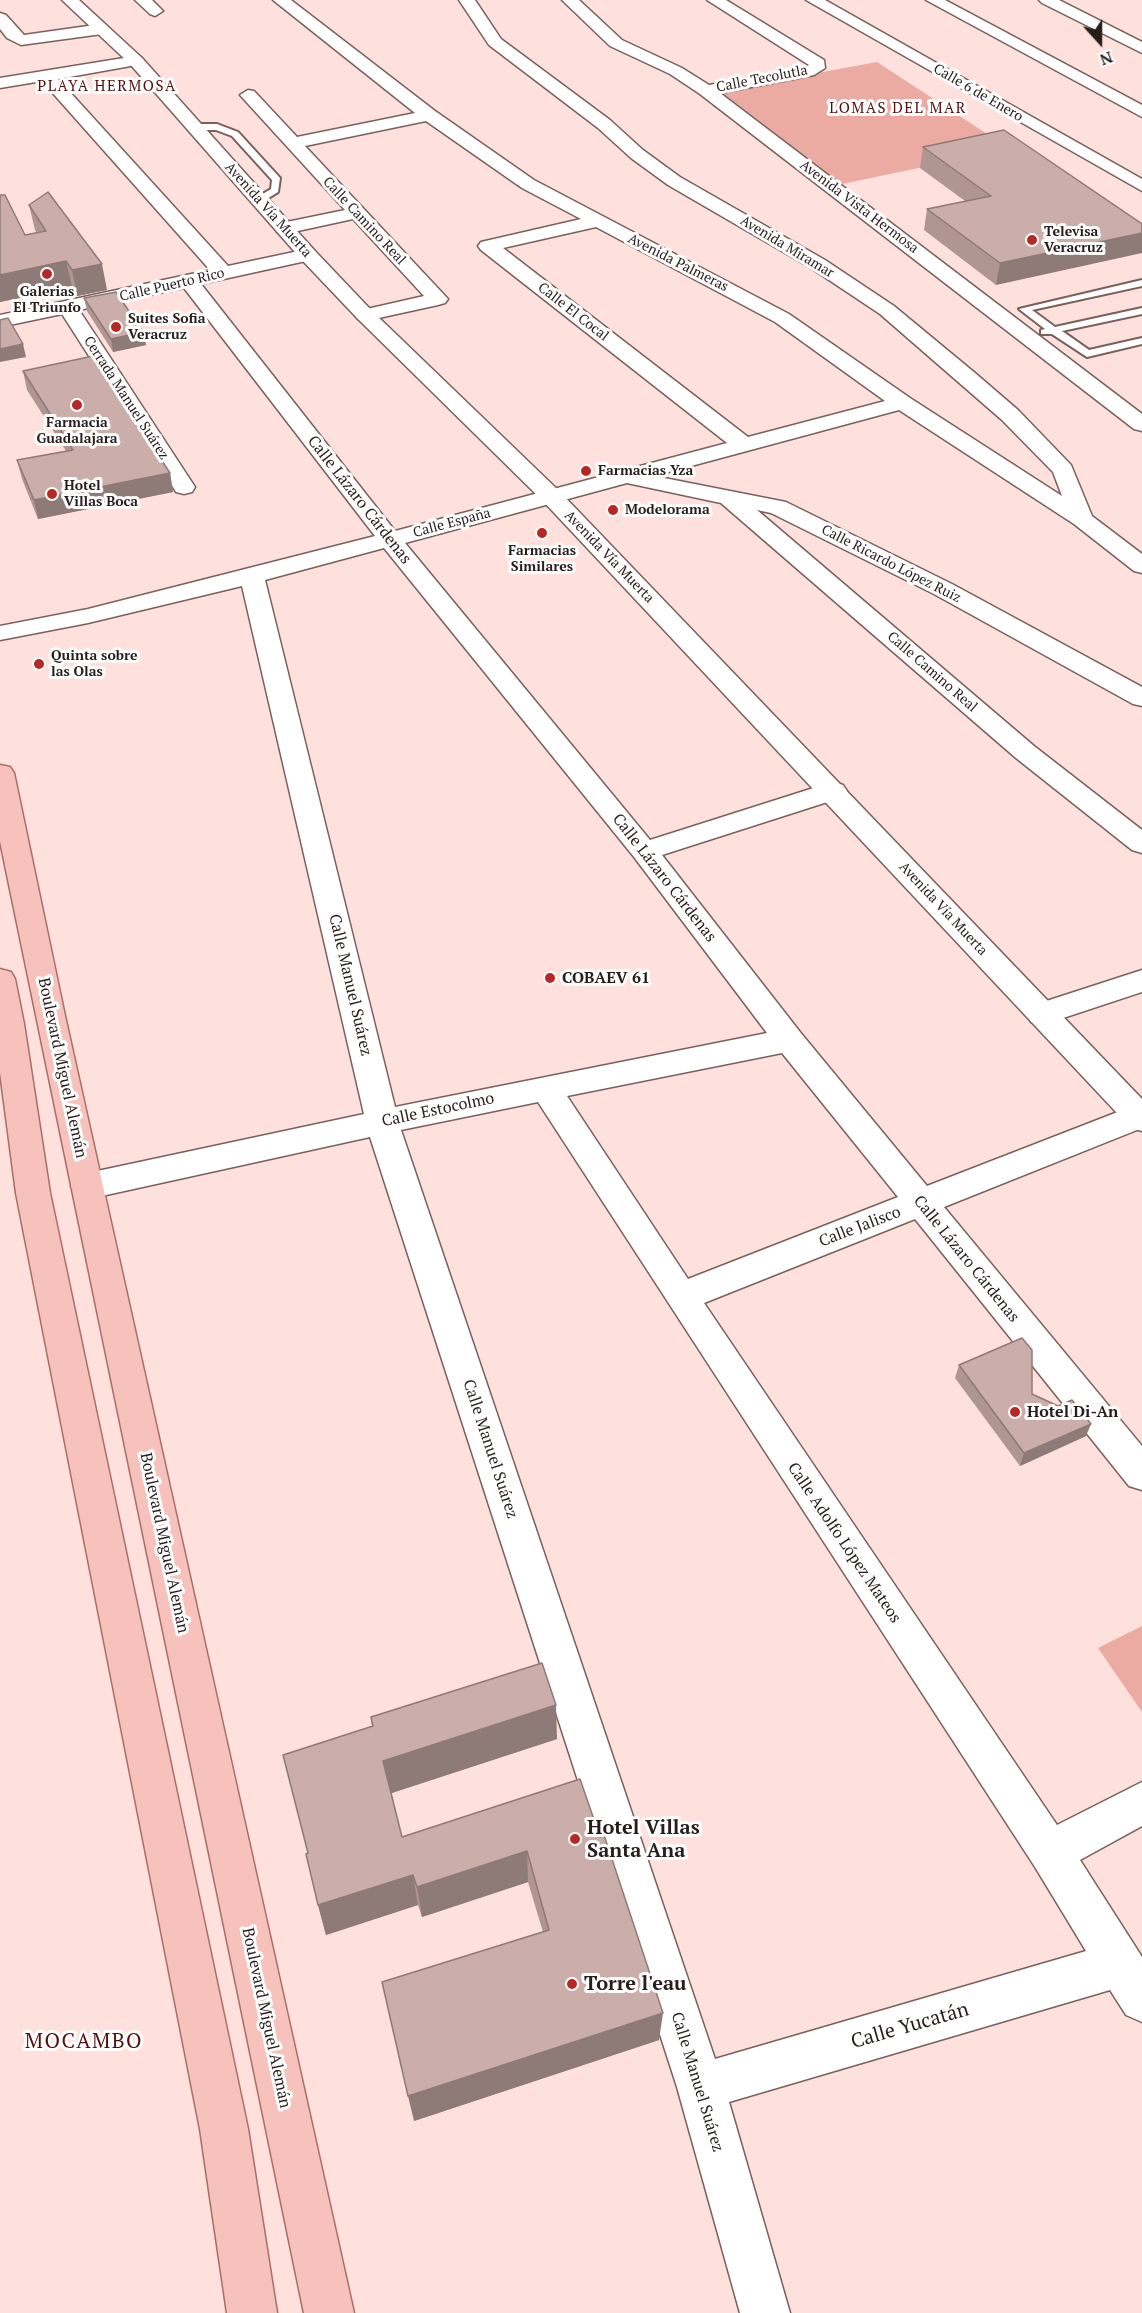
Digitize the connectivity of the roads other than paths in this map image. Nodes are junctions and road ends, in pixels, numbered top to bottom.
1 (70, 0) edge
2 (143, 0) edge
3 (281, 0) edge
4 (467, 0) edge
5 (570, 0) edge
6 (715, 0) edge
7 (814, 0) edge
8 (934, 0) edge
9 (1047, 0) edge
10 (155, 11) dead end
11 (0, 18) edge
12 (102, 29) junction
13 (1142, 48) edge
14 (136, 60) junction
15 (46, 75) junction
16 (0, 83) edge
17 (706, 90) junction
18 (248, 95) dead end
19 (1142, 112) edge
20 (429, 115) junction
21 (292, 143) junction
22 (1142, 169) edge
23 (1121, 174) junction
24 (1142, 186) edge
25 (355, 213) junction
26 (596, 221) junction
27 (284, 228) junction
28 (308, 255) junction
29 (223, 273) junction
30 (188, 280) junction
31 (1142, 283) edge
32 (68, 308) junction
33 (1142, 311) edge
34 (365, 315) junction
35 (0, 321) edge
36 (1052, 330) junction
37 (1027, 336) junction
38 (1142, 341) edge
39 (902, 403) junction
40 (1142, 424) edge
41 (745, 446) junction
42 (624, 477) junction
43 (184, 487) dead end
44 (726, 495) junction
45 (551, 496) junction
46 (1082, 519) junction
47 (390, 540) junction
48 (1142, 566) edge
49 (252, 576) junction
50 (0, 633) edge
51 (1142, 699) edge
52 (0, 773) edge
53 (833, 791) junction
54 (1142, 844) edge
55 (644, 851) junction
56 (0, 979) edge
57 (1142, 981) edge
58 (1042, 1014) junction
59 (789, 1040) junction
60 (545, 1088) junction
61 (1140, 1117) edge
62 (382, 1122) junction
63 (88, 1186) junction
64 (920, 1203) junction
65 (681, 1297) junction
66 (1142, 1474) edge
67 (1142, 1803) edge
68 (1050, 1852) junction
69 (1131, 1982) edge
70 (701, 2087) junction
71 (252, 2313) edge
72 (329, 2313) edge
73 (765, 2313) edge

1 - 12 street, Avenida Vía Muerta
2 - 10 street
3 - 20 street, Avenida Palmeras
4 - 46 street, Avenida Miramar
5 - 17 street, Avenida Vista Hermosa
6 - 17 street, Calle Tecolutla
7 - 23 street, Calle 6 de Enero
8 - 19 street
9 - 13 street
11 - 12 street
12 - 14 street, Avenida Vía Muerta
14 - 15 street
14 - 27 street, Avenida Vía Muerta
15 - 16 street
15 - 29 street
17 - 37 street, Avenida Vista Hermosa
18 - 21 street, Calle Camino Real
20 - 21 street
20 - 26 street, Avenida Palmeras
21 - 25 street, Calle Camino Real
22 - 23 street
23 - 24 street, Calle 6 de Enero
25 - 27 street
25 - 34 street, Calle Camino Real
26 - 39 street, Avenida Palmeras
26 - 41 street, Calle El Cocal
27 - 28 street, Avenida Vía Muerta
28 - 29 street, Calle Puerto Rico
28 - 34 street, Avenida Vía Muerta
29 - 30 street, Calle Puerto Rico
30 - 32 street, Calle Puerto Rico
30 - 47 street, Calle Lázaro Cárdenas
31 - 36 lane
32 - 35 street, Calle Puerto Rico
32 - 43 street, Cerrada Manuel Suárez
33 - 36 lane
34 - 45 street, Avenida Vía Muerta
36 - 37 lane
36 - 38 lane
37 - 40 street, Avenida Vista Hermosa
39 - 41 street, Calle España
39 - 46 street, Avenida Palmeras
41 - 42 street, Calle España
42 - 44 street, Calle Ricardo López Ruiz
42 - 45 street, Calle España
44 - 51 street, Calle Ricardo López Ruiz
44 - 54 street, Calle Camino Real
45 - 47 street, Calle España
45 - 53 street, Avenida Vía Muerta
46 - 48 street, Avenida Palmeras
47 - 49 street, Calle España
47 - 55 street, Calle Lázaro Cárdenas
49 - 50 street, Calle España
49 - 62 street, Calle Manuel Suárez
52 - 63 main road, Boulevard Miguel Alemán
53 - 55 street
53 - 58 street, Avenida Vía Muerta
55 - 59 street, Calle Lázaro Cárdenas
56 - 71 main road
57 - 58 street
58 - 61 street, Avenida Vía Muerta
59 - 60 street, Calle Estocolmo
59 - 64 street, Calle Lázaro Cárdenas
60 - 62 street, Calle Estocolmo
60 - 65 street, Calle Adolfo López Mateos
61 - 64 street, Calle Jalisco
62 - 63 street, Calle Estocolmo
62 - 70 street, Calle Manuel Suárez
63 - 72 main road, Boulevard Miguel Alemán
64 - 65 street, Calle Jalisco
64 - 66 street, Calle Lázaro Cárdenas
65 - 68 street, Calle Adolfo López Mateos
67 - 68 street
68 - 69 street, Calle Adolfo López Mateos
69 - 70 street, Calle Yucatán
70 - 73 street, Calle Manuel Suárez

